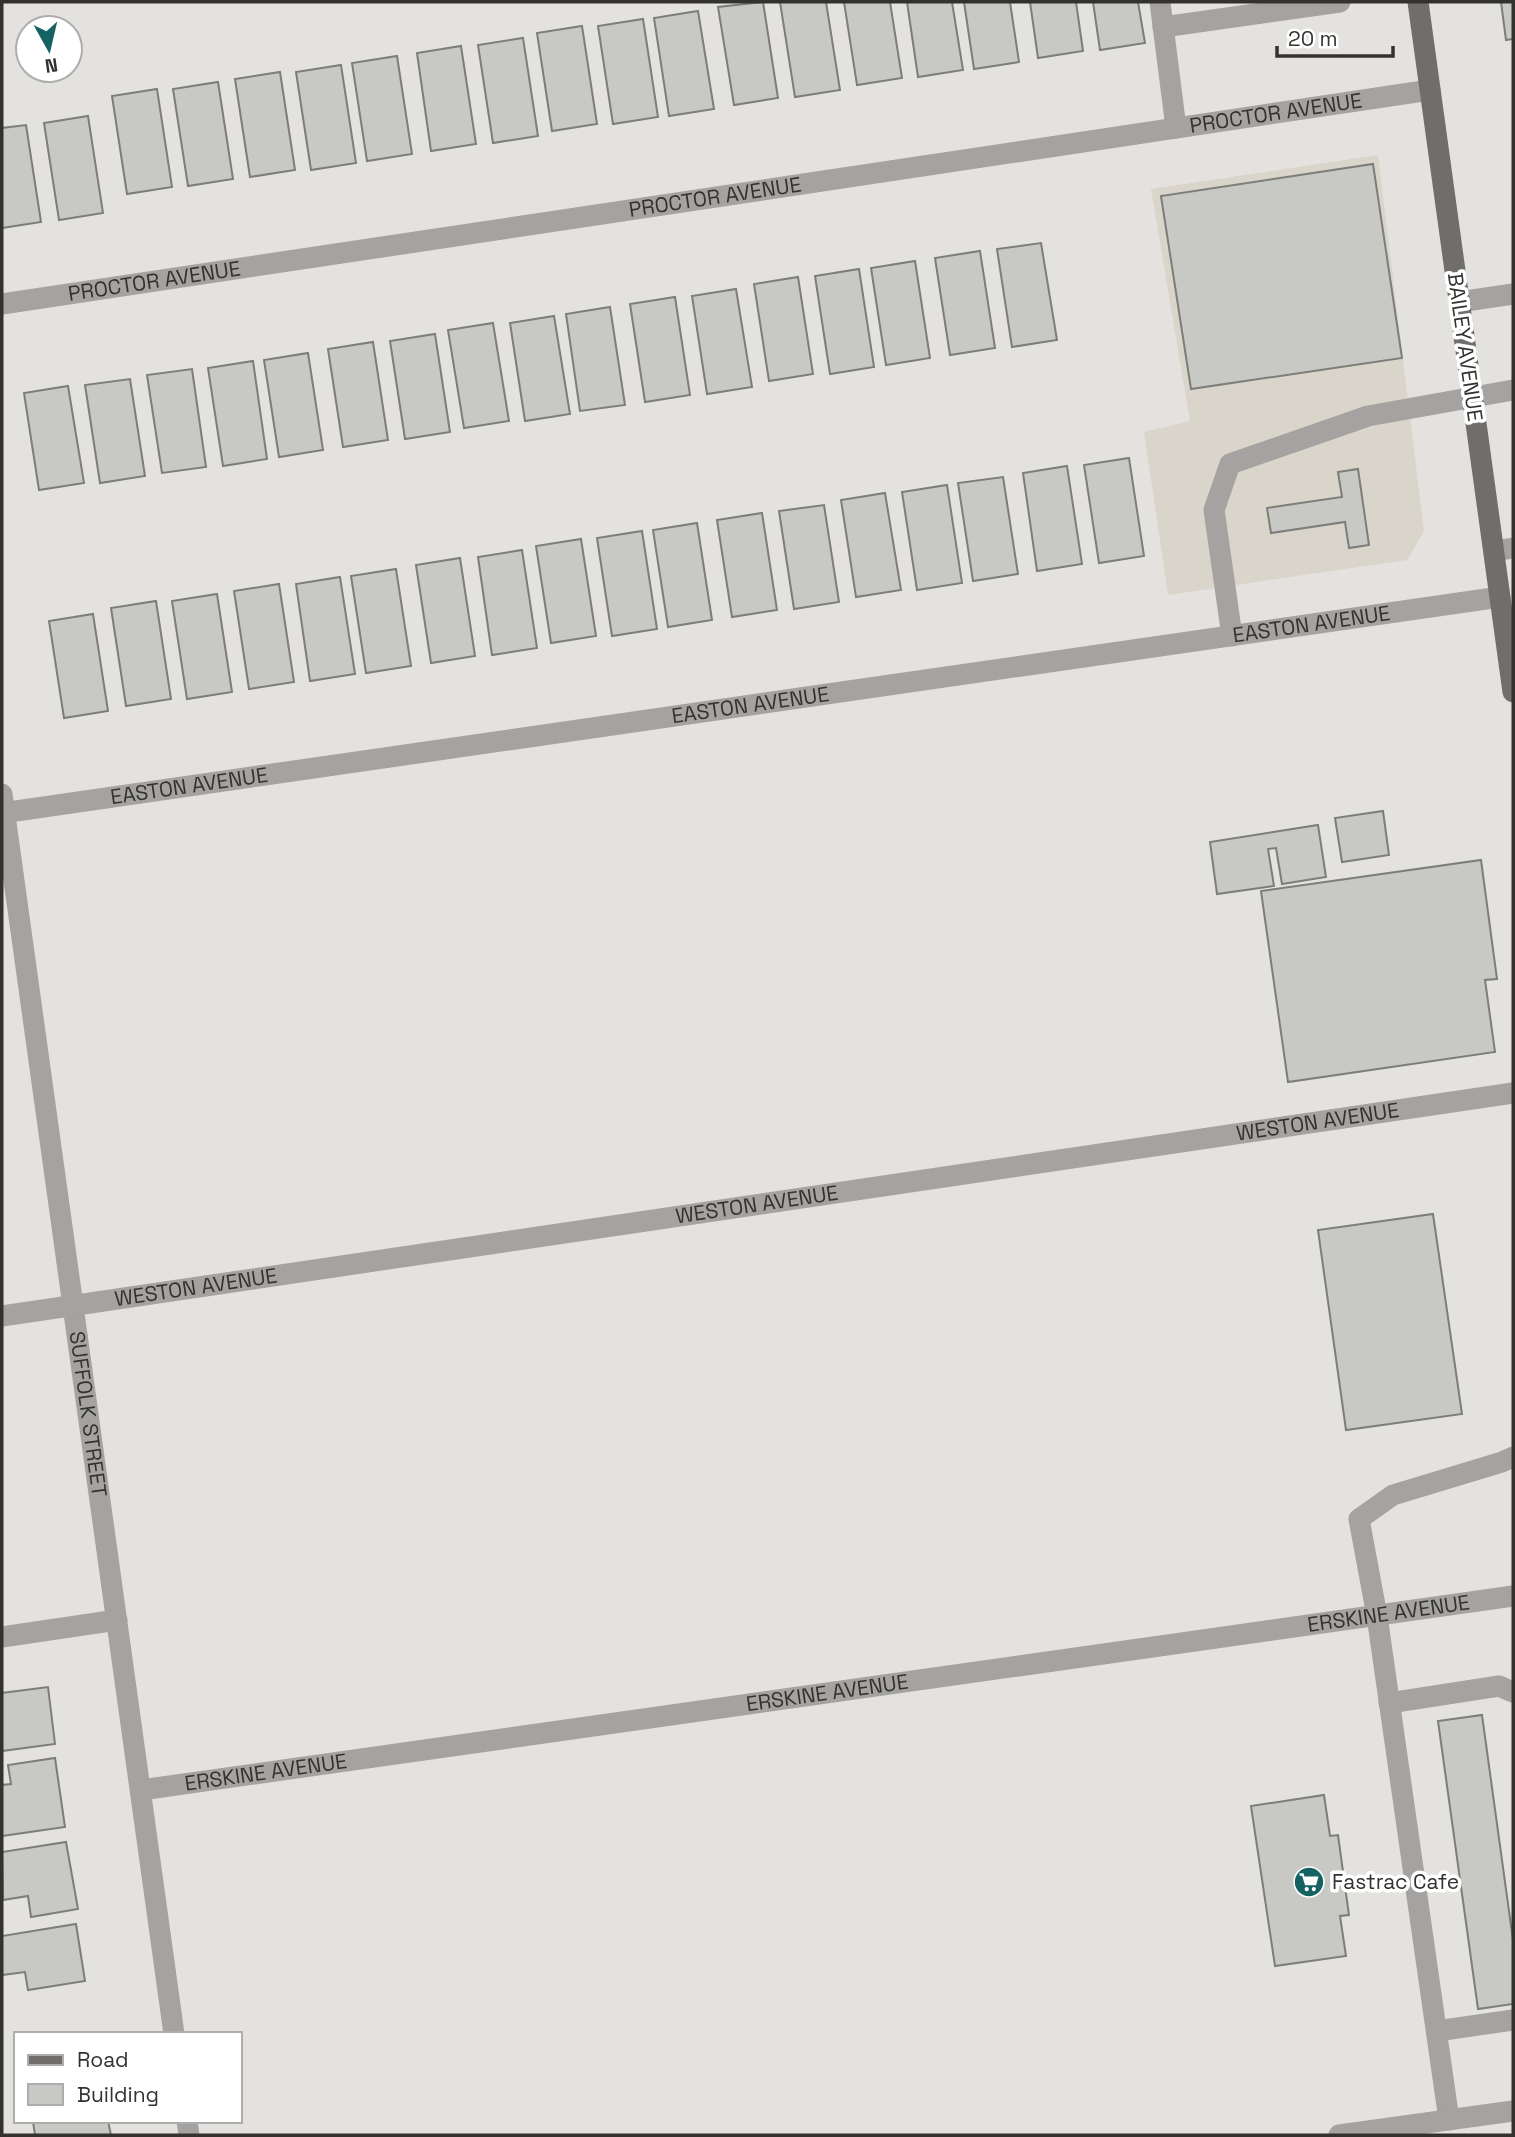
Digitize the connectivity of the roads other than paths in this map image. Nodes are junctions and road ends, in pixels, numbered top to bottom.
1 (1160, 2) edge
2 (1340, 2) edge
3 (1418, 2) edge
4 (1163, 27) junction
5 (1430, 90) junction
6 (1176, 128) junction
7 (1513, 293) edge
8 (1459, 302) junction
9 (2, 304) edge
10 (1513, 390) edge
11 (1473, 398) junction
12 (1503, 550) edge
13 (1500, 597) junction
14 (1232, 636) junction
15 (1513, 692) edge
16 (3, 806) edge
17 (1513, 1093) edge
18 (73, 1306) junction
19 (2, 1316) edge
20 (1513, 1457) edge
21 (1513, 1595) edge
22 (1377, 1616) junction
23 (117, 1620) junction
24 (2, 1637) edge
25 (1513, 1692) edge
26 (1390, 1703) junction
27 (141, 1790) junction
28 (1513, 2020) edge
29 (1437, 2031) junction
30 (174, 2032) edge
31 (1513, 2111) edge
32 (1450, 2120) junction
33 (1372, 2133) edge
34 (1339, 2135) edge

1 - 4 street
2 - 4 street
3 - 5 main road, BAILEY AVENUE
4 - 6 street
5 - 6 street, PROCTOR AVENUE
5 - 8 main road, BAILEY AVENUE
6 - 9 street, PROCTOR AVENUE
7 - 8 street
8 - 11 main road, BAILEY AVENUE
10 - 11 street
11 - 12 main road, BAILEY AVENUE
11 - 14 street
12 - 13 main road, BAILEY AVENUE
13 - 14 street, EASTON AVENUE
13 - 15 main road, BAILEY AVENUE
14 - 16 street, EASTON AVENUE
16 - 18 street, SUFFOLK STREET
17 - 18 street, WESTON AVENUE
18 - 19 street, WESTON AVENUE
18 - 23 street, SUFFOLK STREET
20 - 22 street
21 - 22 street, ERSKINE AVENUE
22 - 26 street
22 - 27 street, ERSKINE AVENUE
23 - 24 street
23 - 27 street, SUFFOLK STREET
25 - 26 street
26 - 29 street
27 - 30 street, SUFFOLK STREET
28 - 29 street
29 - 32 street
31 - 32 street
32 - 33 street
33 - 34 street

